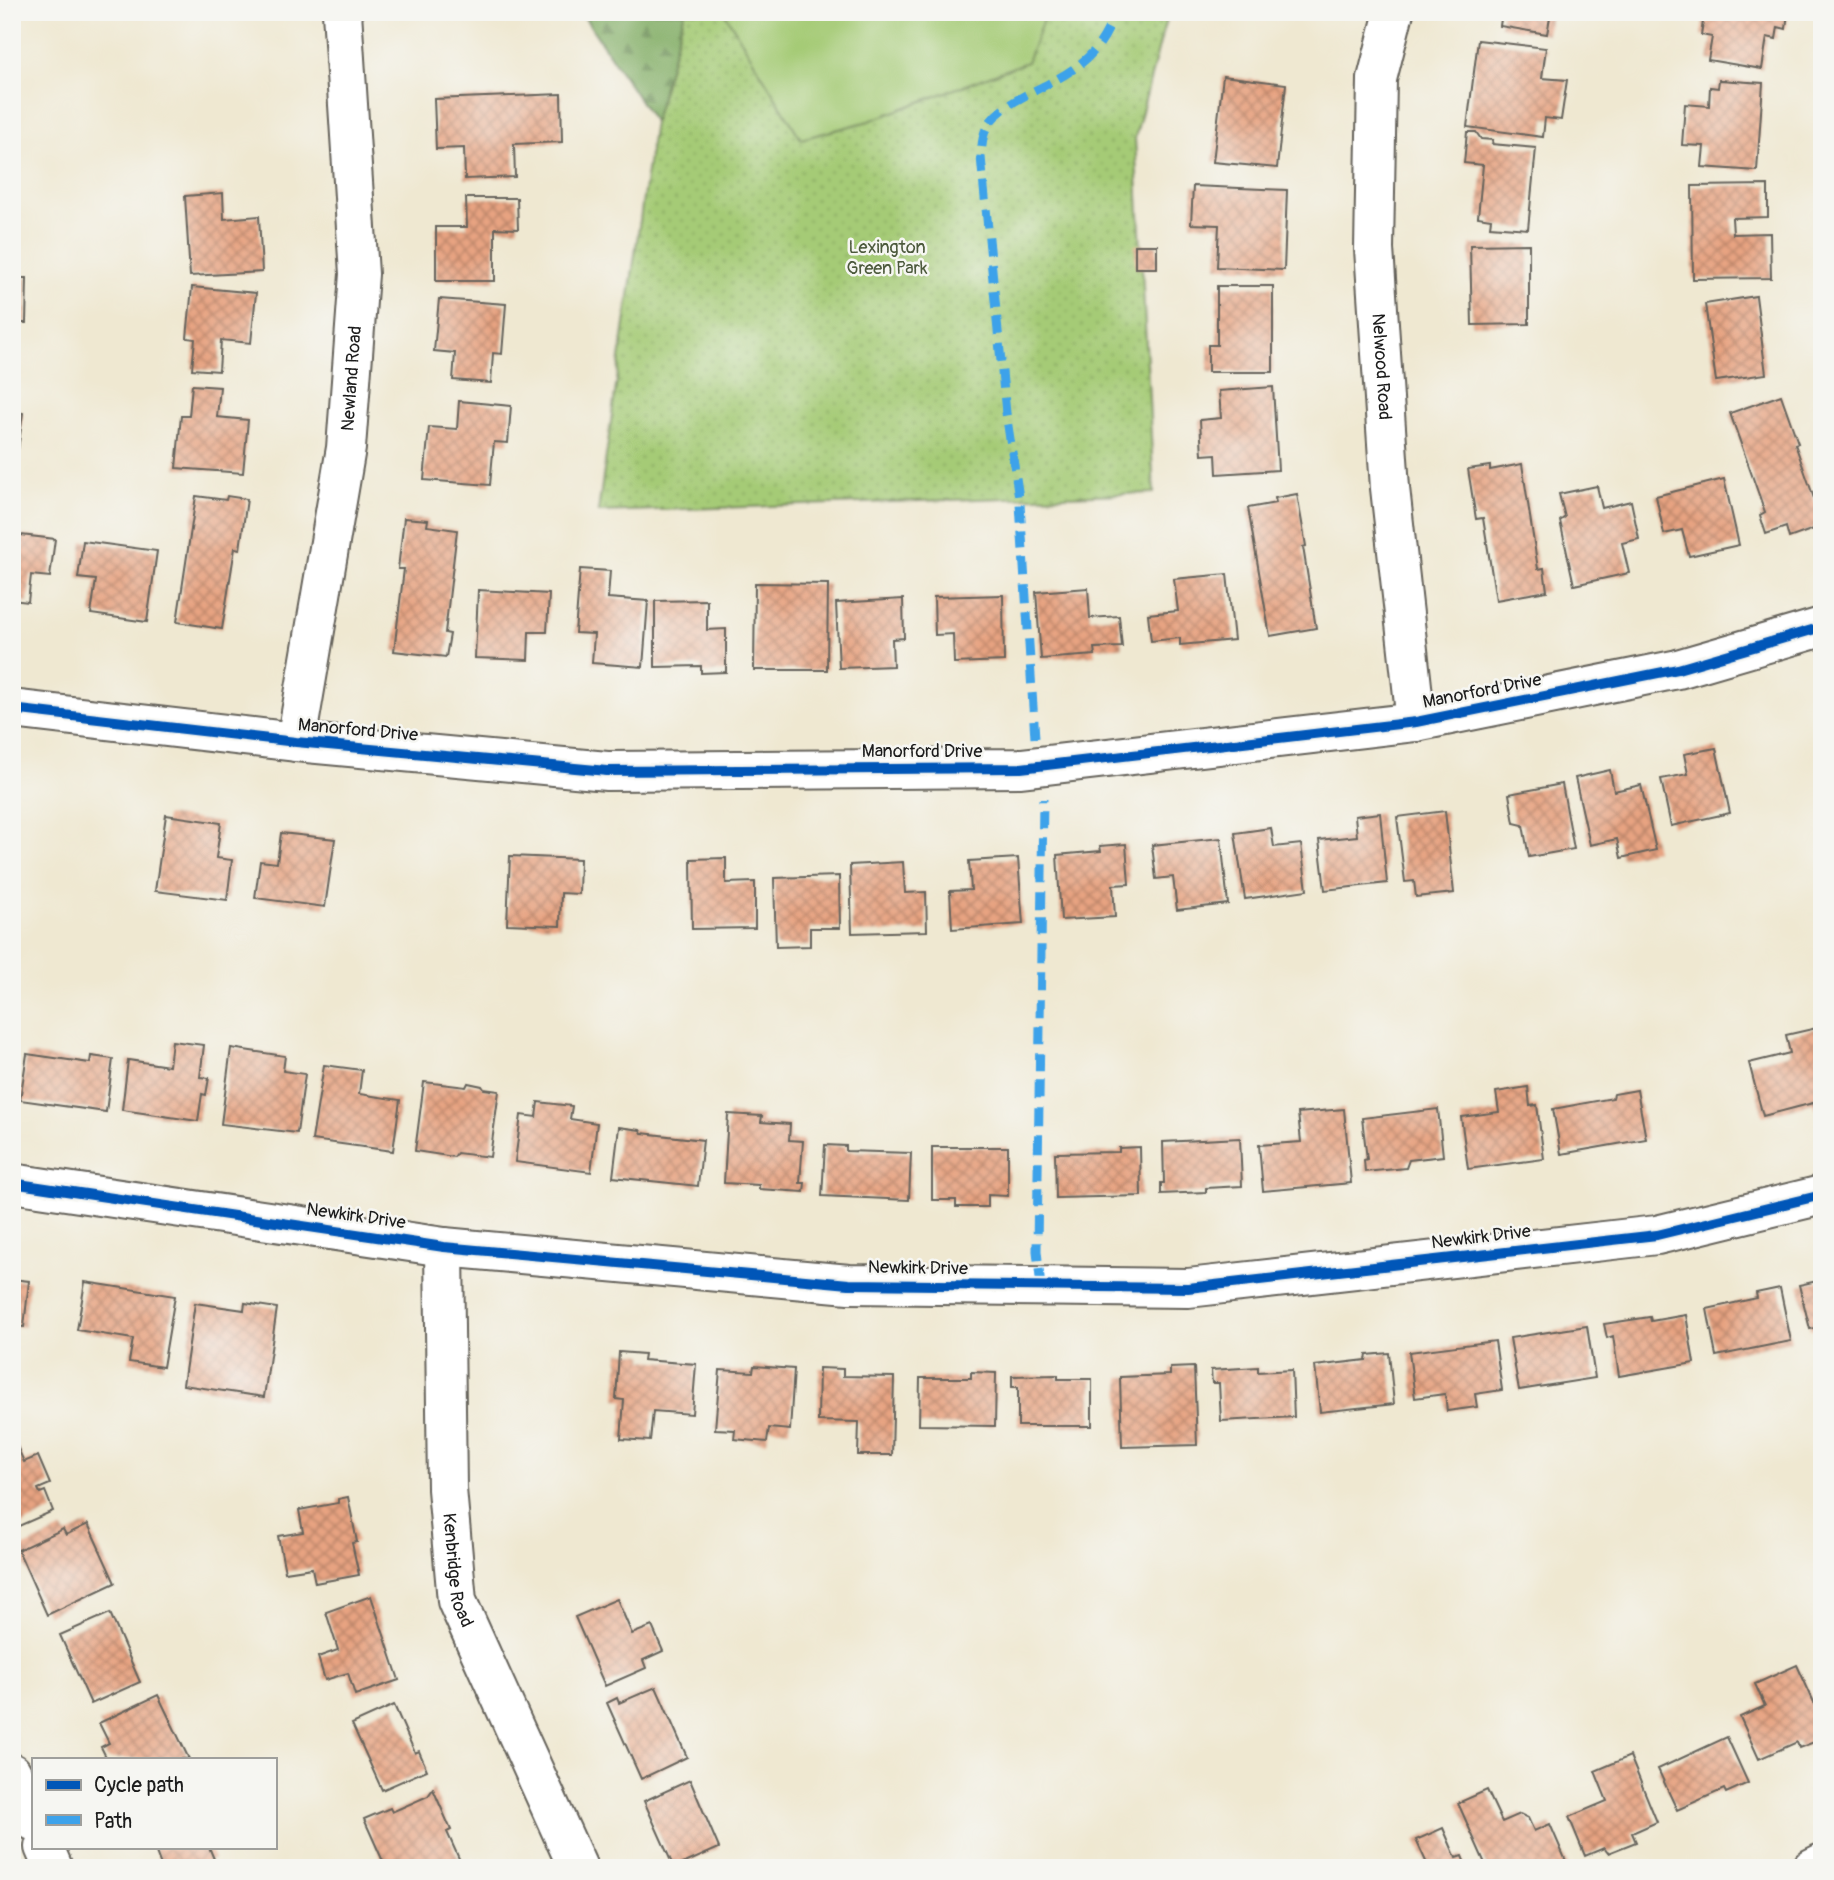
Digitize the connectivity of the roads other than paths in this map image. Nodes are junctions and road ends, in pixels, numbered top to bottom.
1 (342, 12) edge
2 (1394, 12) edge
3 (1822, 627) edge
4 (12, 709) edge
5 (1416, 722) junction
6 (296, 742) junction
7 (12, 1183) edge
8 (1822, 1195) edge
9 (444, 1247) junction
10 (12, 1773) edge
11 (32, 1819) edge
12 (44, 1848) edge
13 (1822, 1863) edge
14 (53, 1868) edge
15 (578, 1868) edge
16 (1812, 1868) edge

1 - 6 street, Newland Road
2 - 5 street, Nelwood Road
3 - 5 street, Manorford Drive
4 - 6 street, Manorford Drive
5 - 6 street, Manorford Drive
7 - 9 street, Newkirk Drive
8 - 9 street, Newkirk Drive
9 - 15 street, Kenbridge Road
10 - 11 street
12 - 14 street
13 - 16 street

